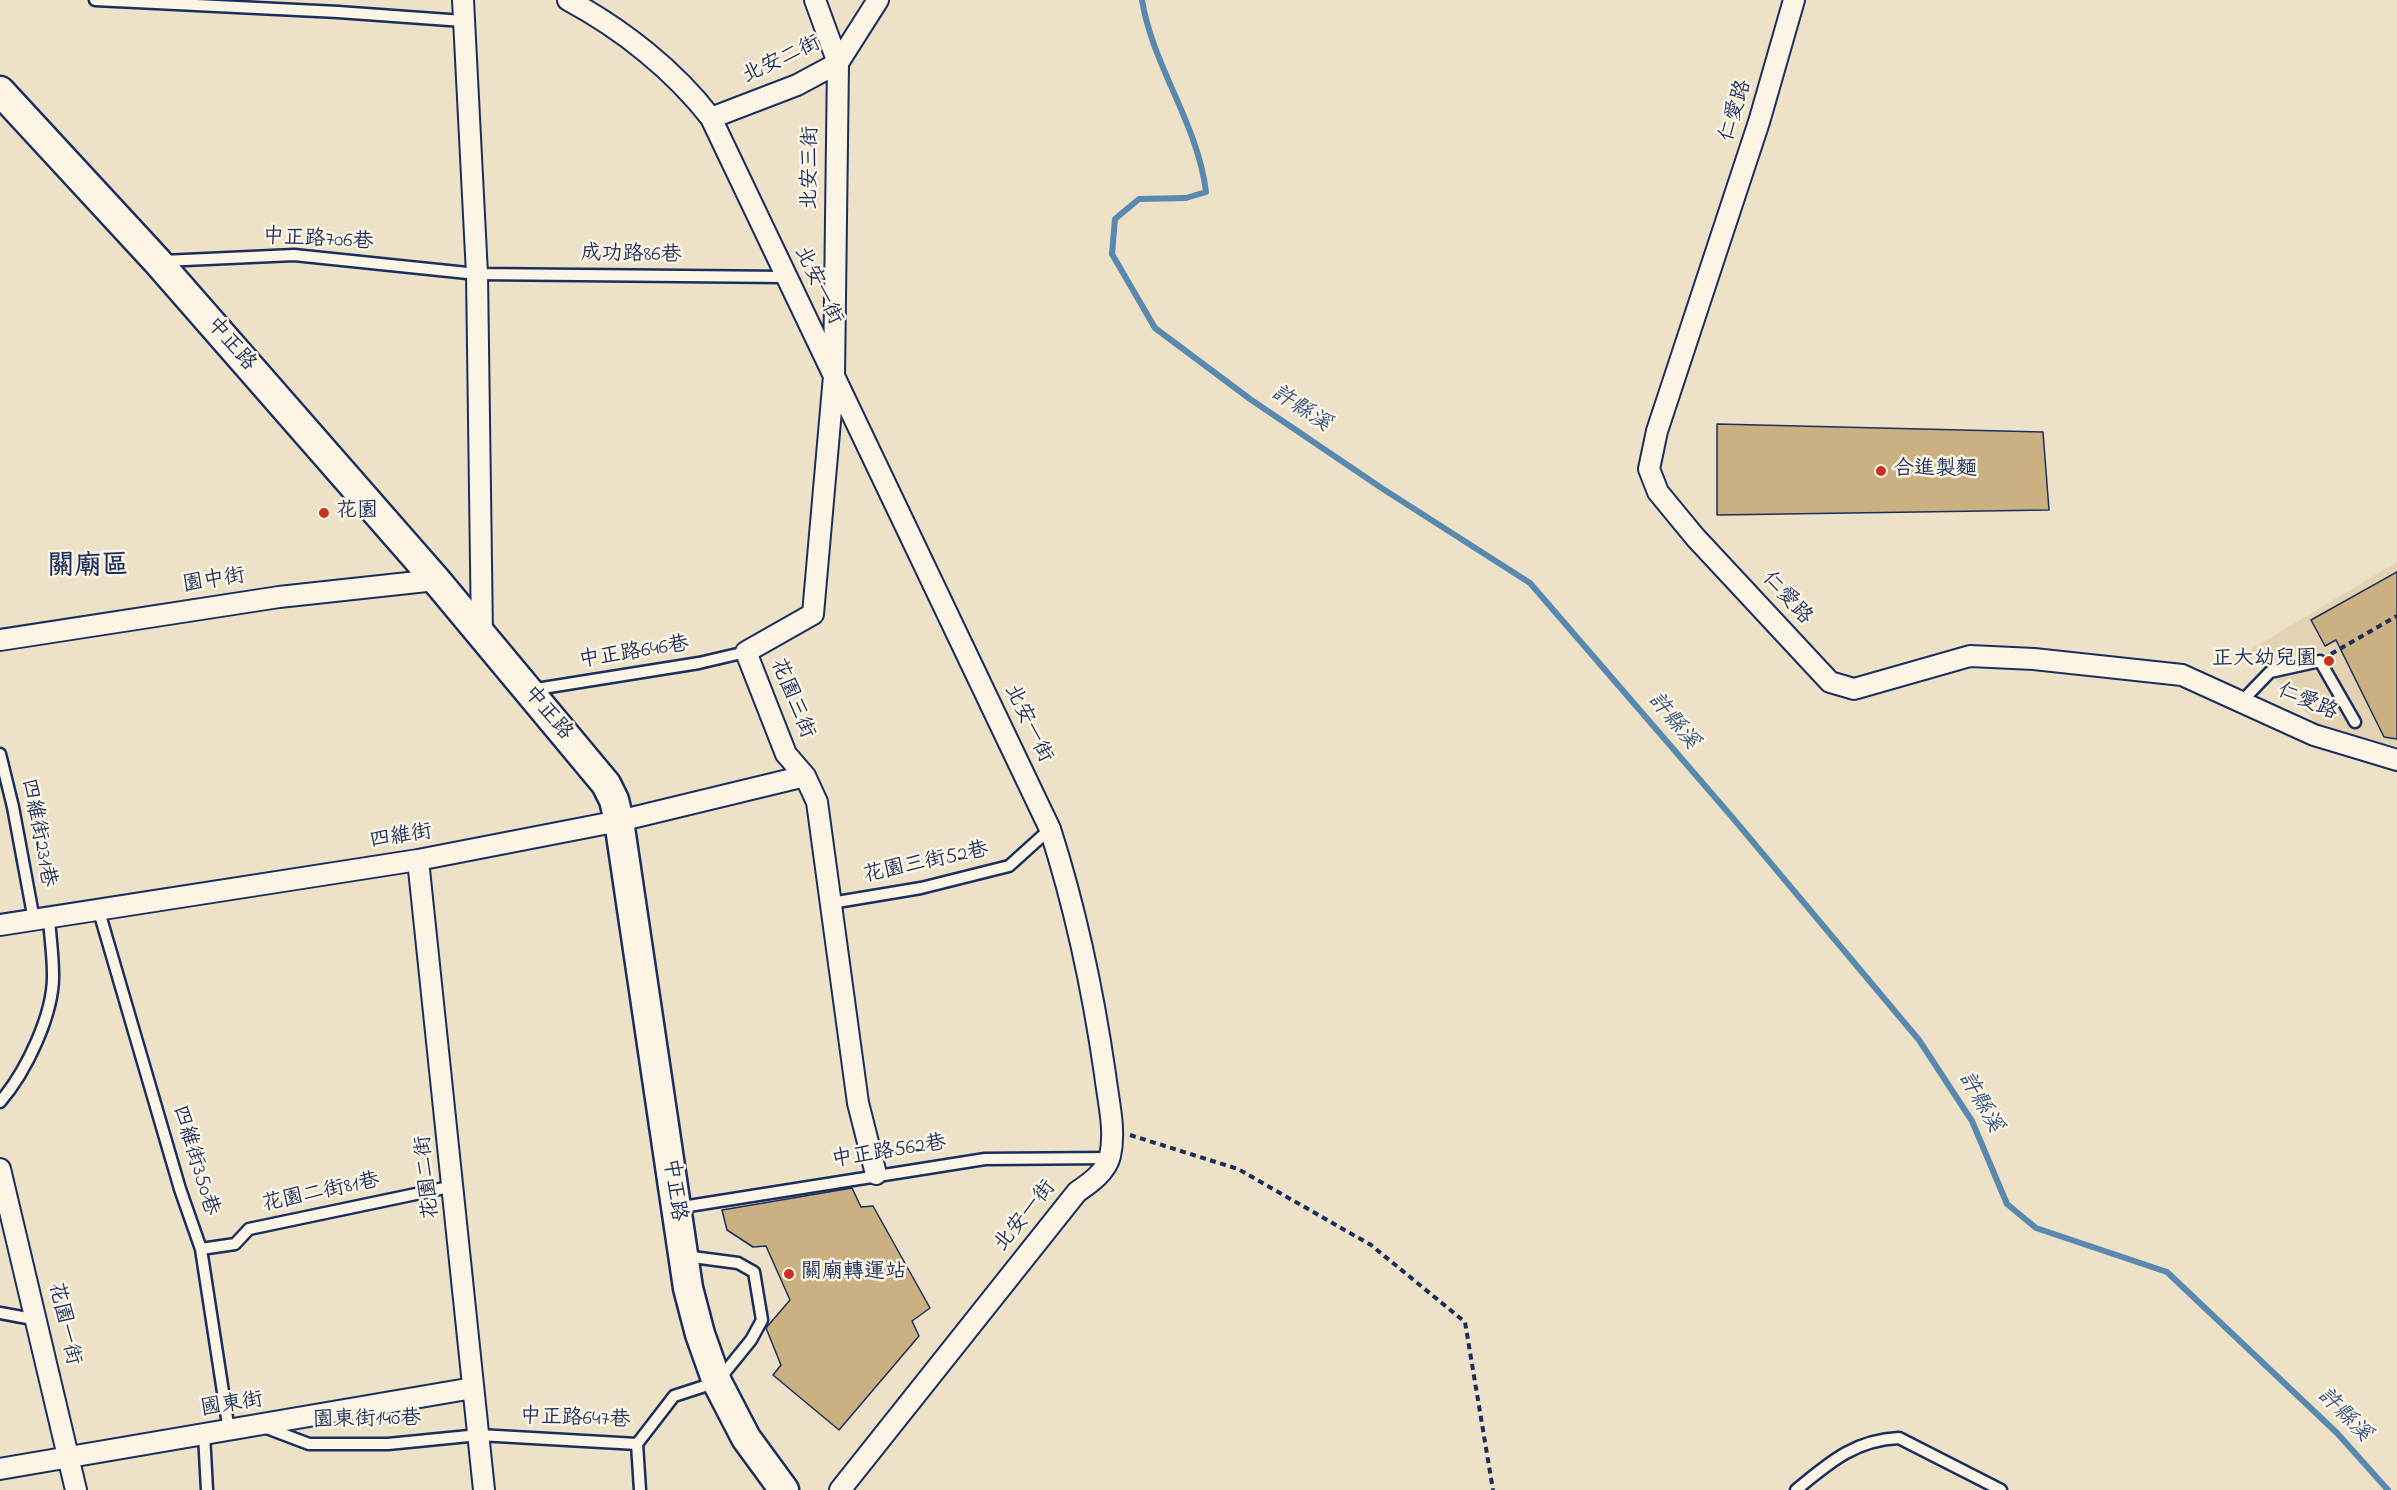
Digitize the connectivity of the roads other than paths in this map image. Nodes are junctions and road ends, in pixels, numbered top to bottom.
1 (95, 0) edge
2 (111, 0) edge
3 (463, 0) edge
4 (568, 0) edge
5 (815, 0) edge
6 (878, 0) edge
7 (1794, 0) edge
8 (463, 21) junction
9 (838, 63) junction
10 (0, 91) edge
11 (711, 118) junction
12 (157, 261) junction
13 (477, 274) junction
14 (785, 277) junction
15 (834, 376) junction
16 (436, 580) junction
17 (482, 636) junction
18 (0, 640) edge
19 (746, 652) junction
20 (526, 690) junction
21 (2242, 701) junction
22 (2355, 722) dead end
23 (0, 754) edge
24 (2397, 760) edge
25 (805, 776) junction
26 (619, 821) junction
27 (1050, 829) junction
28 (418, 860) junction
29 (831, 903) junction
30 (98, 908) junction
31 (41, 919) junction
32 (0, 925) edge
33 (0, 1102) edge
34 (1110, 1158) junction
35 (0, 1169) edge
36 (876, 1174) junction
37 (454, 1186) junction
38 (676, 1208) junction
39 (201, 1250) junction
40 (682, 1255) junction
41 (0, 1313) edge
42 (38, 1320) junction
43 (717, 1382) junction
44 (473, 1388) junction
45 (259, 1426) junction
46 (229, 1431) junction
47 (204, 1434) junction
48 (479, 1435) junction
49 (637, 1444) junction
50 (68, 1458) junction
51 (0, 1469) edge
52 (76, 1490) edge
53 (207, 1490) edge
54 (484, 1490) edge
55 (640, 1490) edge
56 (784, 1490) edge
57 (840, 1490) edge
58 (1796, 1490) edge
59 (2001, 1490) edge

1 - 2 lane
2 - 8 lane
3 - 8 street
4 - 11 street, 北安一街
5 - 9 street, 北安三街
6 - 9 street, 北安二街
7 - 21 street, 仁愛路
8 - 13 street
9 - 11 street, 北安二街
9 - 15 street, 北安三街
10 - 12 main road, 中正路
11 - 14 street, 北安一街
12 - 13 lane, 中正路706巷
12 - 16 main road, 中正路
13 - 14 lane, 成功路86巷
13 - 17 street
14 - 15 street, 北安一街
15 - 19 street, 花園三街
15 - 27 street, 北安一街
16 - 17 main road, 中正路
16 - 18 street, 園中街
17 - 20 main road, 中正路
19 - 20 lane, 中正路646巷
19 - 25 street, 花園三街
20 - 26 main road, 中正路
21 - 22 lane
21 - 24 street, 仁愛路
23 - 31 lane, 四維街231巷
25 - 26 street, 四維街
25 - 29 street, 花園三街
26 - 28 street, 四維街
26 - 38 main road, 中正路
27 - 29 lane, 花園三街52巷
27 - 34 street, 北安一街
28 - 30 street, 四維街
28 - 37 street, 花園二街
29 - 36 street, 花園三街
30 - 31 street, 四維街
30 - 39 lane, 四維街350巷
31 - 32 street, 四維街
31 - 33 lane, 四維街231巷
34 - 36 lane, 中正路562巷
34 - 57 street, 北安一街
35 - 42 street, 花園一街
36 - 38 lane, 中正路562巷
37 - 39 lane, 花園二街81巷
37 - 44 street, 花園二街
38 - 40 main road, 中正路
39 - 46 lane, 四維街350巷
40 - 43 main road, 中正路
40 - 43 lane
41 - 42 lane
42 - 50 street, 花園一街
43 - 49 lane, 中正路647巷
43 - 56 main road, 中正路
44 - 45 street, 國東街
44 - 48 street, 花園二街
45 - 46 street, 國東街
45 - 48 lane, 園東街140巷
46 - 47 street, 國東街
47 - 50 street, 國東街
47 - 53 lane
48 - 49 lane, 中正路647巷
48 - 54 street, 花園二街
49 - 55 lane
50 - 51 street, 國東街
50 - 52 street, 花園一街
58 - 59 lane

